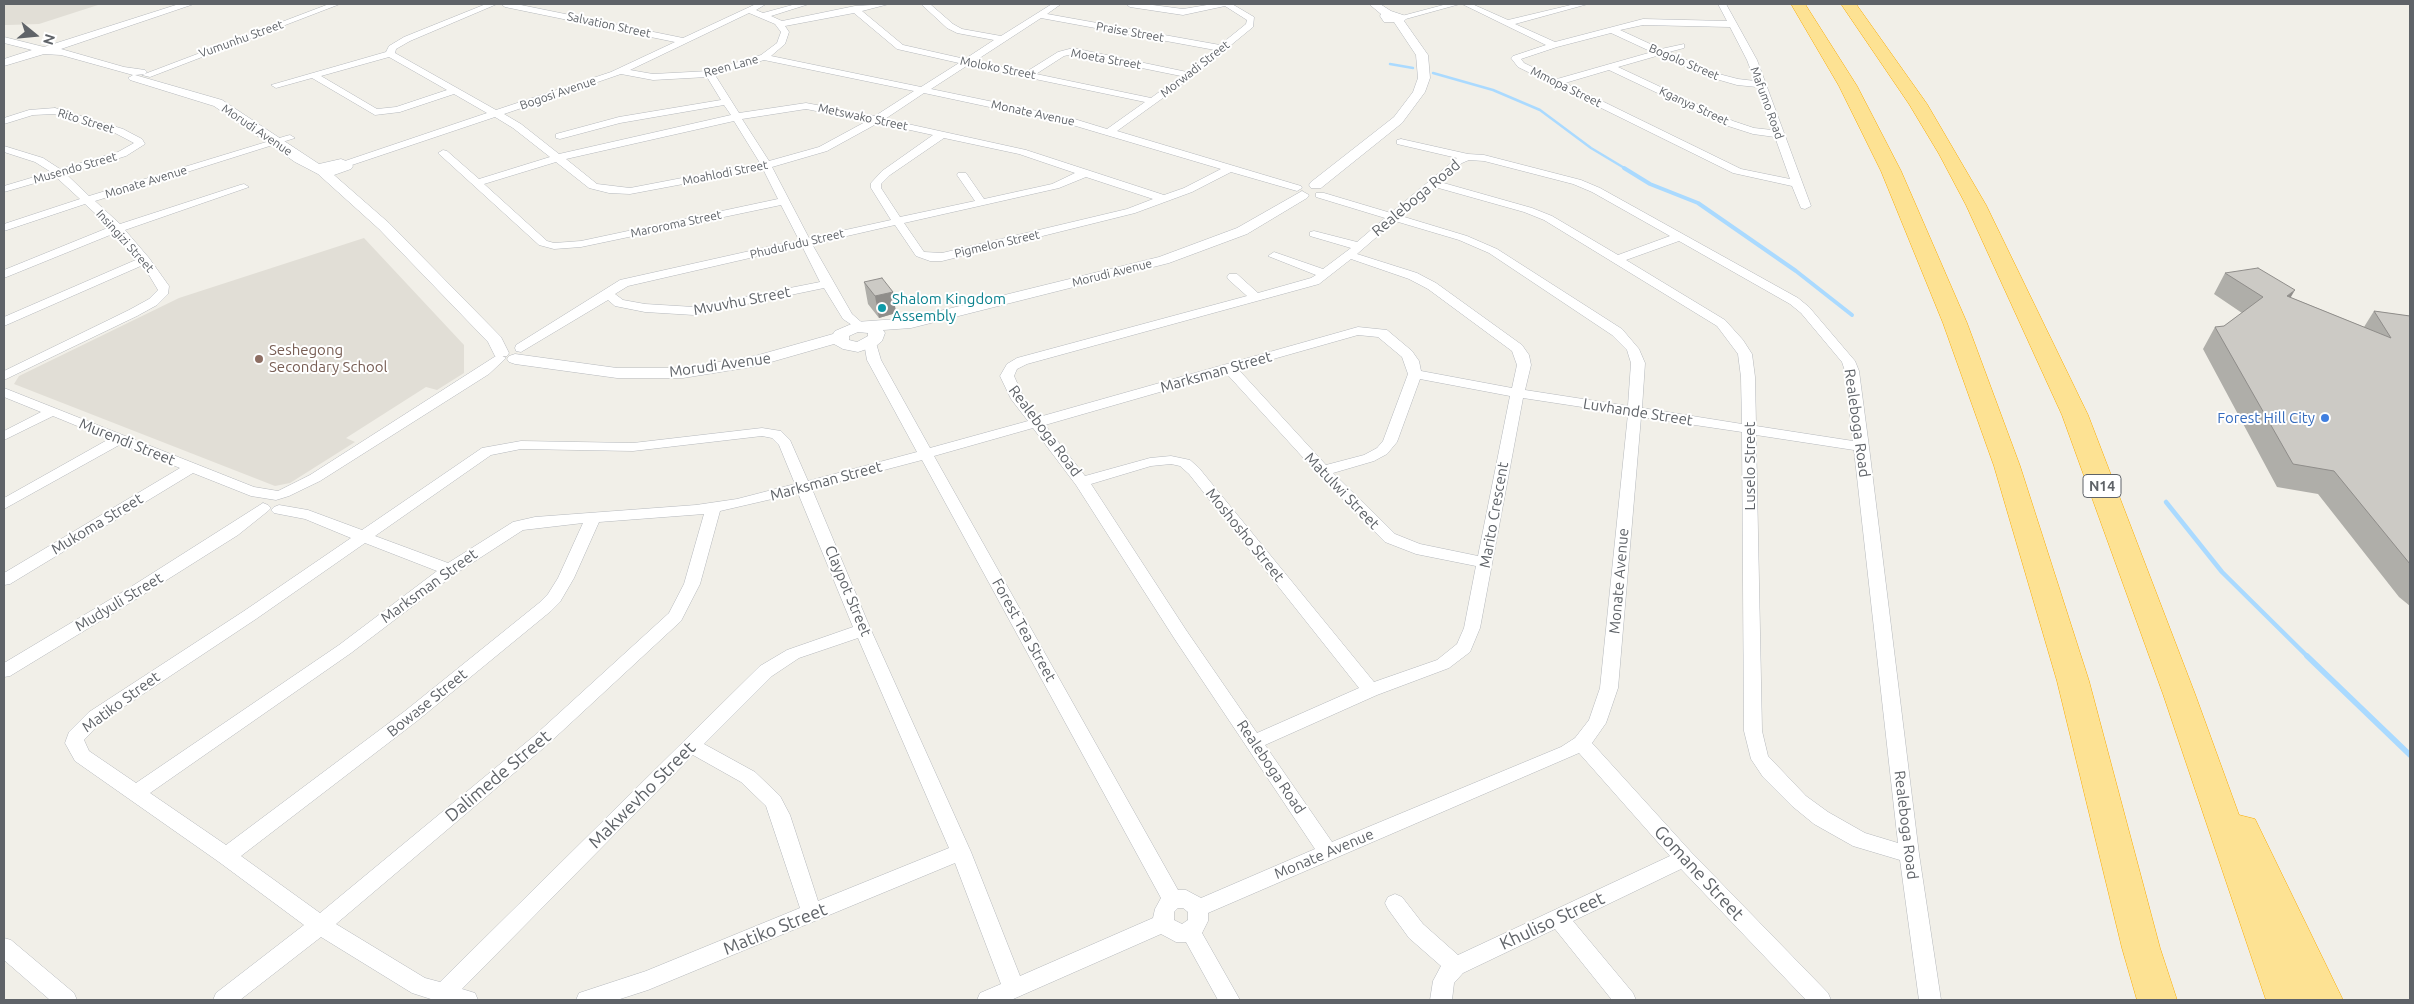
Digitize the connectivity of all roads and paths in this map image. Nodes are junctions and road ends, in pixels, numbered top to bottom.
1 (189, 4) edge
2 (325, 4) edge
3 (336, 4) edge
4 (493, 4) edge
5 (504, 4) edge
6 (762, 4) edge
7 (805, 4) edge
8 (885, 4) edge
9 (925, 4) edge
10 (1057, 4) edge
11 (1130, 4) edge
12 (1226, 4) edge
13 (1374, 4) edge
14 (1456, 4) edge
15 (1466, 4) edge
16 (1584, 4) edge
17 (1722, 4) edge
18 (1798, 4) edge
19 (1848, 4) edge
20 (559, 6) dead end
21 (749, 10) junction
22 (856, 10) junction
23 (546, 12) junction
24 (764, 15) junction
25 (1040, 15) junction
26 (1396, 17) junction
27 (1508, 23) junction
28 (782, 24) junction
29 (1732, 24) junction
30 (1612, 30) junction
31 (1002, 39) junction
32 (4, 40) edge
33 (684, 41) junction
34 (1554, 45) junction
35 (1681, 46) dead end
36 (1221, 48) junction
37 (1660, 51) junction
38 (54, 53) junction
39 (390, 54) junction
40 (764, 57) junction
41 (964, 62) junction
42 (4, 63) edge
43 (1612, 68) junction
44 (620, 71) junction
45 (139, 74) junction
46 (710, 74) junction
47 (1029, 74) junction
48 (313, 75) junction
49 (1189, 75) junction
50 (1558, 82) junction
51 (1760, 84) junction
52 (276, 86) dead end
53 (922, 90) junction
54 (454, 91) junction
55 (1153, 101) junction
56 (726, 102) junction
57 (497, 114) junction
58 (651, 114) junction
59 (736, 117) junction
60 (876, 120) junction
61 (4, 121) edge
62 (661, 132) junction
63 (1109, 132) junction
64 (942, 134) junction
65 (1779, 134) junction
66 (560, 136) dead end
67 (290, 138) junction
68 (138, 141) joint
69 (276, 142) junction
70 (1400, 142) dead end
71 (6, 151) edge
72 (443, 153) dead end
73 (556, 157) junction
74 (1468, 157) junction
75 (766, 165) junction
76 (333, 168) junction
77 (1230, 168) junction
78 (1087, 172) junction
79 (57, 173) junction
80 (962, 175) dead end
81 (478, 183) junction
82 (1433, 183) junction
83 (1795, 183) junction
84 (244, 187) dead end
85 (4, 189) edge
86 (1318, 190) junction
87 (1299, 192) junction
88 (1164, 199) junction
89 (87, 200) junction
90 (783, 201) junction
91 (982, 203) junction
92 (1805, 206) dead end
93 (1392, 216) junction
94 (897, 221) junction
95 (4, 228) edge
96 (117, 228) junction
97 (1314, 234) dead end
98 (1679, 237) junction
99 (805, 242) junction
100 (1354, 251) junction
101 (1274, 256) dead end
102 (1618, 259) junction
103 (145, 260) junction
104 (4, 274) edge
105 (1325, 274) junction
106 (1233, 277) dead end
107 (827, 284) junction
108 (610, 292) junction
109 (1256, 298) junction
110 (4, 322) edge
111 (857, 334) junction
112 (510, 352) junction
113 (1229, 368) junction
114 (1415, 374) junction
115 (4, 376) edge
116 (4, 392) edge
117 (1517, 393) junction
118 (1634, 411) junction
119 (51, 412) junction
120 (1037, 423) junction
121 (1750, 428) junction
122 (4, 436) edge
123 (122, 438) junction
124 (521, 445) joint
125 (1862, 447) junction
126 (926, 454) junction
127 (191, 468) junction
128 (1324, 471) junction
129 (1082, 482) junction
130 (804, 487) junction
131 (278, 502) junction
132 (4, 504) edge
133 (713, 508) junction
134 (593, 519) junction
135 (362, 538) junction
136 (1486, 563) junction
137 (449, 570) junction
138 (4, 580) edge
139 (863, 630) junction
140 (4, 671) edge
141 (1371, 690) junction
142 (2179, 694) junction
143 (1254, 742) junction
144 (1581, 743) junction
145 (692, 746) junction
146 (136, 793) junction
147 (961, 852) junction
148 (1328, 852) junction
149 (1909, 854) junction
150 (226, 856) junction
151 (1684, 858) junction
152 (1173, 901) junction
153 (1395, 904) dead end
154 (1198, 908) junction
155 (812, 913) junction
156 (1558, 918) junction
157 (1164, 923) junction
158 (320, 925) junction
159 (1190, 930) junction
160 (4, 947) edge
161 (2141, 948) junction
162 (1456, 966) junction
163 (1014, 989) junction
164 (442, 994) junction
165 (66, 1000) edge
166 (224, 1000) edge
167 (467, 1000) edge
168 (587, 1000) edge
169 (988, 1000) edge
170 (1229, 1000) edge
171 (1441, 1000) edge
172 (1625, 1000) edge
173 (1820, 1000) edge
174 (1930, 1000) edge
175 (2142, 1000) edge
176 (2157, 1000) edge
177 (2286, 1000) edge
178 (2323, 1000) edge

1 - 38 street
2 - 45 street, Vumunhu Street
3 - 45 street, Vumunhu Street
4 - 39 street
5 - 23 street, Salvation Street
6 - 21 street, Bogosi Avenue
7 - 24 street
8 - 22 street
9 - 31 street
10 - 25 street, Moahlodi Street
11 - 12 street
12 - 36 street, Morwadi Street
13 - 26 street
14 - 26 street
15 - 27 street
16 - 27 street
17 - 29 street, Mafumo Road
18 - 161 highway
19 - 142 highway, N14
20 - 23 street
21 - 24 street
21 - 33 street, Bogosi Avenue
22 - 28 street
22 - 41 street, Moloko Street
23 - 33 street, Salvation Street
24 - 28 street
25 - 31 street, Moahlodi Street
25 - 36 street, Praise Street
26 - 86 street
27 - 34 street
28 - 40 street, Reen Lane
29 - 30 street, Mmopa Street
29 - 51 street, Mafumo Road
30 - 34 street, Mmopa Street
30 - 37 street, Bogolo Street
31 - 41 street, Moahlodi Street
32 - 38 street, Morudi Avenue
33 - 44 street, Bogosi Avenue
34 - 50 street, Mmopa Street
35 - 37 street
36 - 49 street, Morwadi Street
37 - 43 street
37 - 51 street, Bogolo Street
38 - 42 street
38 - 45 street, Morudi Avenue
39 - 48 street
39 - 54 street, Moahlodi Street
40 - 46 street, Reen Lane
40 - 53 street, Monate Avenue
41 - 47 street, Moloko Street
41 - 53 street, Moahlodi Street
43 - 50 street
43 - 65 street, Kganya Street
44 - 46 street, Reen Lane
44 - 57 street, Bogosi Avenue
45 - 67 street, Morudi Avenue
45 - 69 street, Morudi Avenue
46 - 56 street, Forest Tea Street
47 - 49 street, Moeta Street
47 - 55 street, Moloko Street
48 - 52 street
48 - 54 street
49 - 55 street, Morwadi Street
50 - 83 street, Mmopa Street
51 - 65 street, Mafumo Road
53 - 60 street, Moahlodi Street
53 - 63 street, Monate Avenue
54 - 57 street, Moahlodi Street
55 - 63 street, Morwadi Street
56 - 58 street
56 - 59 street, Forest Tea Street
57 - 73 street, Moahlodi Street
57 - 76 street, Bogosi Avenue
58 - 62 street
58 - 66 street
59 - 60 street, Metswako Street
59 - 62 street, Metswako Street
59 - 75 street, Forest Tea Street
60 - 64 street, Metswako Street
60 - 75 street, Moahlodi Street
61 - 68 street, Rito Street
62 - 73 street, Metswako Street
63 - 77 street, Monate Avenue
64 - 78 street, Metswako Street
64 - 94 street, Pigmelon Street
65 - 83 street, Mafumo Road
67 - 69 street, Monate Avenue
67 - 76 street, Morudi Avenue
68 - 79 street, Musendo Street
69 - 76 street, Morudi Avenue
69 - 89 street, Monate Avenue
70 - 74 street
71 - 79 street, Insingizi Street
72 - 81 street
73 - 75 street, Moahlodi Street
73 - 81 street
74 - 82 street, Realeboga Road
74 - 98 street, Realeboga Road
75 - 90 street, Forest Tea Street
76 - 112 street, Morudi Avenue
77 - 87 street, Monate Avenue
77 - 88 street, Pigmelon Street
78 - 88 street, Metswako Street
78 - 91 street, Phudufudu Street
79 - 85 street, Musendo Street
79 - 89 street, Insingizi Street
80 - 91 street
81 - 90 street, Maroroma Street
82 - 93 street, Realeboga Road
82 - 102 street, Luselo Street
83 - 92 street, Mafumo Road
84 - 96 street
86 - 87 street
86 - 93 street, Monate Avenue
87 - 111 street, Morudi Avenue
88 - 94 street, Pigmelon Street
89 - 95 street, Monate Avenue
89 - 96 street, Insingizi Street
90 - 99 street, Forest Tea Street
91 - 94 street, Phudufudu Street
93 - 100 street, Realeboga Road
93 - 118 street, Monate Avenue
94 - 99 street, Phudufudu Street
96 - 103 street, Insingizi Street
96 - 104 street
97 - 100 street, Marito Crescent
98 - 102 street
98 - 125 street, Realeboga Road
99 - 107 street, Forest Tea Street
99 - 108 street, Phudufudu Street
100 - 105 street, Realeboga Road
100 - 117 street, Marito Crescent
101 - 105 street
102 - 121 street, Luselo Street
103 - 110 street
103 - 115 street, Insingizi Street
105 - 109 street, Realeboga Road
106 - 109 street
107 - 108 street, Mvuvhu Street
107 - 111 street, Forest Tea Street
108 - 112 street, Phudufudu Street
109 - 120 street, Realeboga Road
111 - 112 street, Morudi Avenue
111 - 126 street, Forest Tea Street
112 - 131 street, Mudyuli Street
113 - 114 street, Marksman Street
113 - 120 street, Marksman Street
113 - 128 street, Matulwi Street
114 - 117 street, Luvhande Street
114 - 128 street
116 - 119 street, Murendi Street
117 - 118 street, Luvhande Street
117 - 136 street, Marito Crescent
118 - 121 street, Luvhande Street
118 - 144 street, Monate Avenue
119 - 122 street
119 - 123 street, Murendi Street
120 - 126 street, Marksman Street
120 - 129 street, Realeboga Road
121 - 125 street, Luvhande Street
121 - 149 street, Luselo Street
123 - 127 street, Murendi Street
123 - 132 street
124 - 130 street, Claypot Street
124 - 135 street, Matiko Street
125 - 149 street, Realeboga Road
126 - 130 street, Marksman Street
126 - 152 street, Forest Tea Street
127 - 131 street, Murendi Street
127 - 138 street, Mukoma Street
128 - 136 street, Matulwi Street
129 - 141 street, Moshosho Street
129 - 143 street, Realeboga Road
130 - 133 street, Marksman Street
130 - 139 street, Claypot Street
131 - 135 street
131 - 140 street, Mudyuli Street
133 - 134 street, Marksman Street
133 - 158 street, Dalimede Street
134 - 137 street, Marksman Street
134 - 150 street, Bowase Street
135 - 137 street
135 - 146 street, Matiko Street
136 - 141 street, Marito Crescent
137 - 146 street, Marksman Street
139 - 145 street, Makwevho Street
139 - 147 street, Claypot Street
141 - 143 street, Marito Crescent
142 - 177 highway, N14
142 - 178 highway
143 - 148 street, Realeboga Road
144 - 148 street, Monate Avenue
144 - 151 street, Gomane Street
145 - 155 street
145 - 164 street, Makwevho Street
146 - 150 street, Matiko Street
147 - 155 street, Matiko Street
147 - 163 street, Claypot Street
148 - 154 street, Monate Avenue
149 - 174 street, Realeboga Road
150 - 158 street, Matiko Street
151 - 156 street, Khuliso Street
151 - 173 street, Gomane Street
152 - 154 street
152 - 157 street
153 - 162 street
154 - 159 street
155 - 168 street, Matiko Street
156 - 162 street, Khuliso Street
156 - 172 street
157 - 159 street
157 - 163 street
158 - 164 street, Matiko Street
158 - 166 street, Dalimede Street
159 - 170 street
160 - 165 street
161 - 175 highway
161 - 176 highway
162 - 171 street
163 - 169 street
164 - 167 street, Matiko Street

